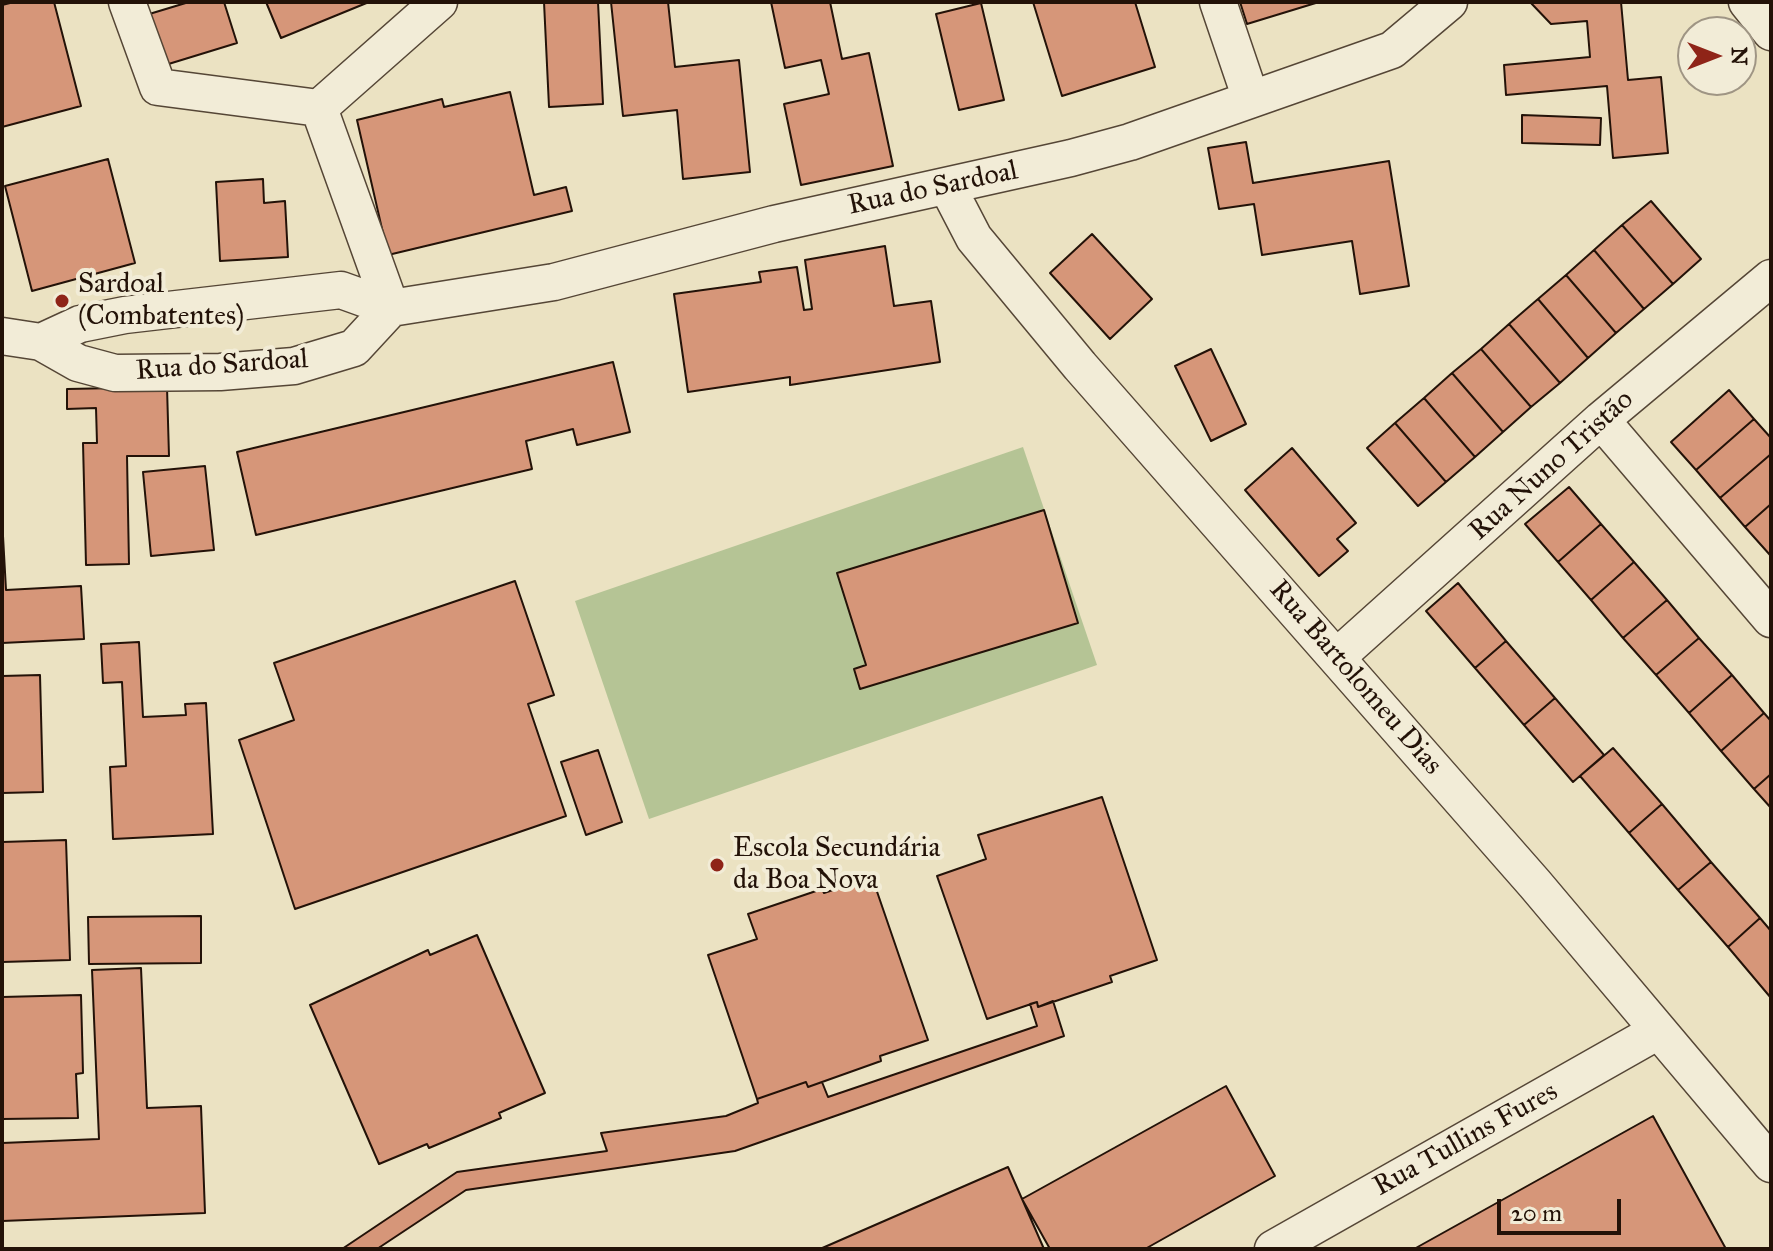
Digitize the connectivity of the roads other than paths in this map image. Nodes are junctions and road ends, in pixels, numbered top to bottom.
1 (127, 2) edge
2 (439, 2) edge
3 (1218, 2) edge
4 (1747, 2) edge
5 (1435, 8) edge
6 (1771, 32) edge
7 (1251, 99) junction
8 (319, 108) junction
9 (947, 186) junction
10 (1771, 278) edge
11 (391, 308) junction
12 (2, 336) edge
13 (41, 342) junction
14 (1601, 420) junction
15 (1771, 619) edge
16 (1337, 657) junction
17 (1658, 1031) junction
18 (1771, 1164) edge
19 (1273, 1249) edge

1 - 8 street
2 - 8 street
3 - 7 street
4 - 6 street
5 - 7 street, Rua do Sardoal
7 - 9 street, Rua do Sardoal
8 - 11 street
9 - 11 street, Rua do Sardoal
9 - 16 street, Rua Bartolomeu Dias
10 - 14 street, Rua Nuno Tristão
11 - 13 street, Rua do Sardoal
11 - 13 street, Rua do Sardoal
12 - 13 street, Rua do Sardoal
14 - 15 street
14 - 16 street, Rua Nuno Tristão
16 - 17 street, Rua Bartolomeu Dias
17 - 18 street, Rua Bartolomeu Dias
17 - 19 street, Rua Tullins Fures

